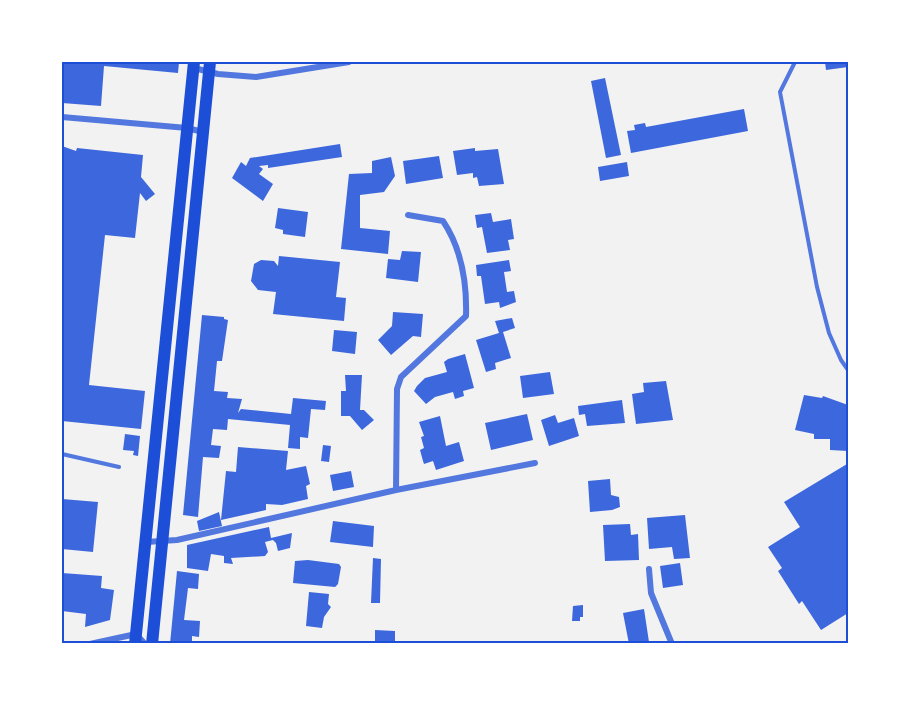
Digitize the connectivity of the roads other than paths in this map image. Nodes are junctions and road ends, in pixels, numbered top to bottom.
1 (349, 62) edge
2 (795, 62) edge
3 (194, 64) edge
4 (210, 66) edge
5 (62, 117) edge
6 (187, 128) junction
7 (204, 132) junction
8 (408, 215) dead end
9 (849, 370) edge
10 (62, 454) edge
11 (535, 463) dead end
12 (119, 467) dead end
13 (396, 490) junction
14 (145, 542) junction
15 (162, 543) junction
16 (649, 569) dead end
17 (135, 639) edge
18 (90, 644) edge
19 (145, 644) edge
20 (152, 644) edge
21 (672, 644) edge

1 - 4 street
2 - 9 lane
3 - 4 street
3 - 6 main road
4 - 7 main road
5 - 6 street
6 - 7 street
6 - 14 main road
7 - 15 main road
8 - 13 street
10 - 12 lane
11 - 13 street
13 - 15 street
14 - 15 street
14 - 17 main road
15 - 20 main road
16 - 21 street
17 - 18 street
17 - 19 street

